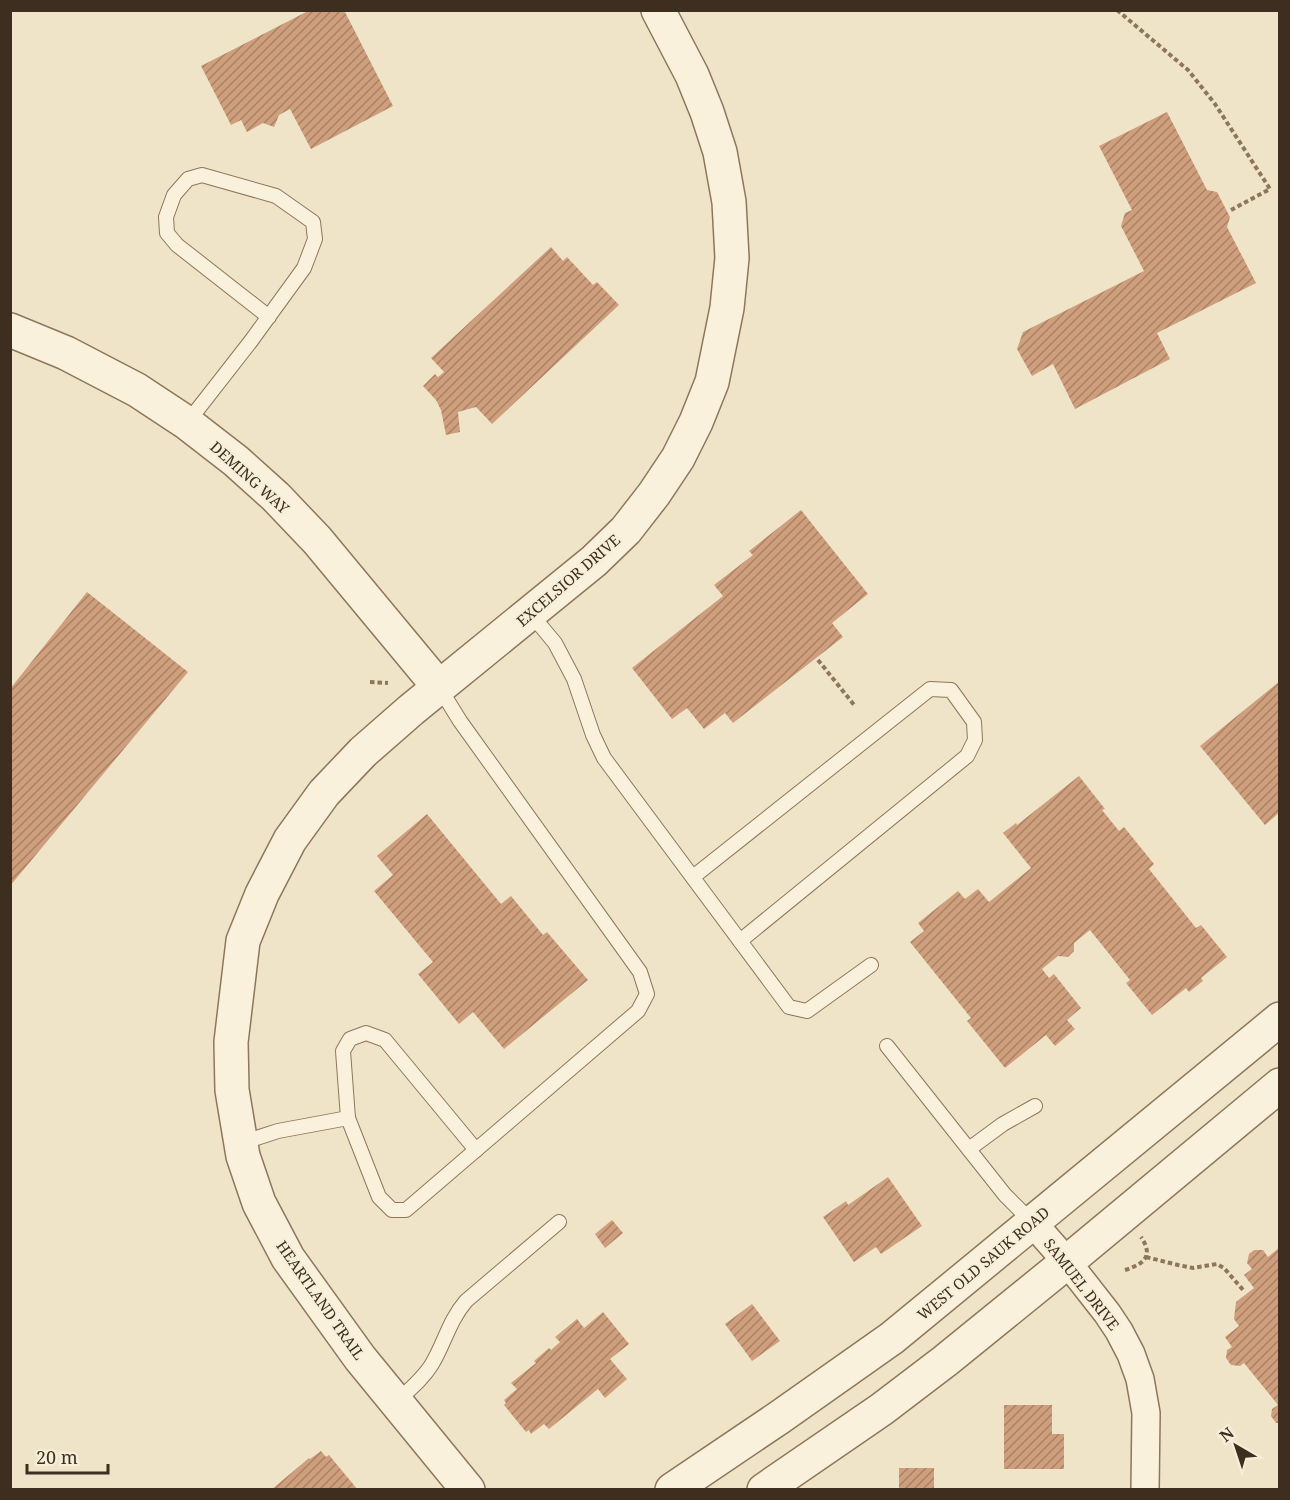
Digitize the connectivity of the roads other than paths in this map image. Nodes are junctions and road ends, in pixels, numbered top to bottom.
1 (658, 10) edge
2 (268, 317) junction
3 (10, 330) edge
4 (186, 423) junction
5 (530, 614) junction
6 (439, 687) junction
7 (693, 877) junction
8 (740, 941) junction
9 (871, 965) dead end
10 (1280, 1019) edge
11 (887, 1046) dead end
12 (1280, 1085) edge
13 (1035, 1106) dead end
14 (348, 1118) junction
15 (241, 1143) junction
16 (969, 1149) junction
17 (476, 1150) junction
18 (559, 1222) dead end
19 (1032, 1222) junction
20 (1068, 1262) junction
21 (396, 1402) junction
22 (468, 1490) edge
23 (672, 1490) edge
24 (764, 1490) edge
25 (1145, 1490) edge

1 - 5 street, EXCELSIOR DRIVE
2 - 2 lane
2 - 4 lane
3 - 4 street, DEMING WAY
4 - 6 street, DEMING WAY
5 - 6 street, EXCELSIOR DRIVE
5 - 7 lane
6 - 15 street, HEARTLAND TRAIL
6 - 17 lane
7 - 8 lane
7 - 8 lane
8 - 9 lane
10 - 19 street, WEST OLD SAUK ROAD
11 - 16 lane
12 - 20 street
13 - 16 lane
14 - 15 lane
14 - 17 lane
14 - 17 lane
15 - 21 street, HEARTLAND TRAIL
16 - 19 lane
18 - 21 lane
19 - 20 street, SAMUEL DRIVE
19 - 23 street, WEST OLD SAUK ROAD
20 - 24 street
20 - 25 street, SAMUEL DRIVE
21 - 22 street, HEARTLAND TRAIL

